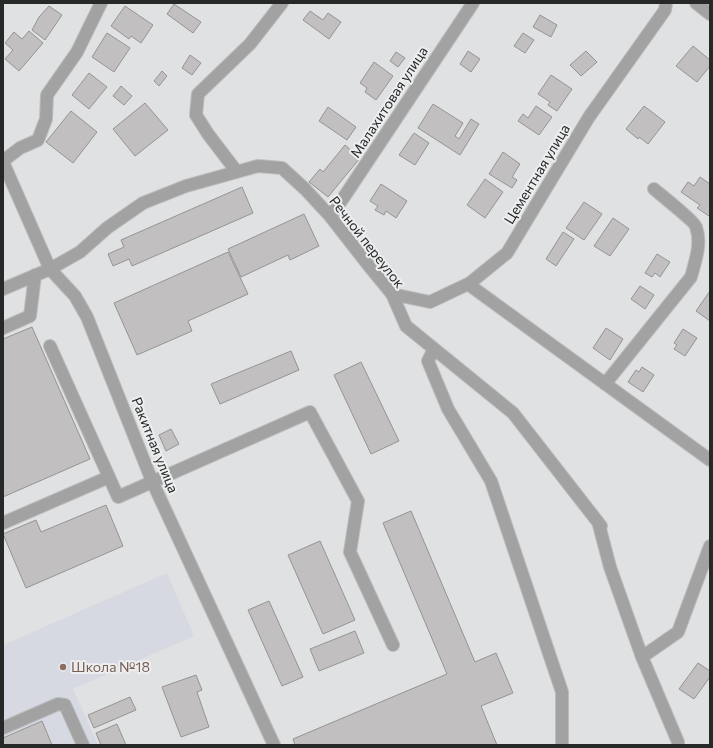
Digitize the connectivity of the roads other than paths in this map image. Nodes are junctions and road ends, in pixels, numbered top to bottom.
1 (102, 3) edge
2 (282, 3) edge
3 (473, 3) edge
4 (696, 3) edge
5 (668, 5) edge
6 (710, 14) edge
7 (3, 161) edge
8 (237, 172) junction
9 (654, 189) dead end
10 (330, 216) junction
11 (50, 269) junction
12 (35, 275) junction
13 (468, 284) junction
14 (3, 289) edge
15 (392, 294) junction
16 (3, 328) edge
17 (50, 346) dead end
18 (434, 349) junction
19 (605, 384) junction
20 (710, 460) edge
21 (108, 477) junction
22 (152, 481) junction
23 (3, 523) edge
24 (710, 546) edge
25 (705, 574) edge
26 (393, 646) dead end
27 (642, 657) junction
28 (3, 728) edge
29 (83, 745) edge
30 (274, 745) edge
31 (562, 745) edge
32 (678, 745) edge

1 - 7 street
2 - 8 street
3 - 10 street, Малахитовая улица
4 - 6 street
5 - 13 street, Цементная улица
7 - 11 street, Ракитная улица
8 - 10 street, Речной переулок
8 - 11 street, Речной переулок
9 - 19 street
10 - 15 street, Речной переулок
11 - 12 street, Речной переулок
11 - 22 street, Ракитная улица
12 - 14 street, Речной переулок
12 - 16 street
13 - 15 street, Цементная улица
13 - 19 street
15 - 18 street, Речной переулок
17 - 21 street
18 - 27 street, Речной переулок
18 - 31 street
19 - 20 street
21 - 22 street
21 - 23 street
22 - 26 street
22 - 30 street, Ракитная улица
24 - 25 street
25 - 27 street
27 - 32 street
28 - 29 street

